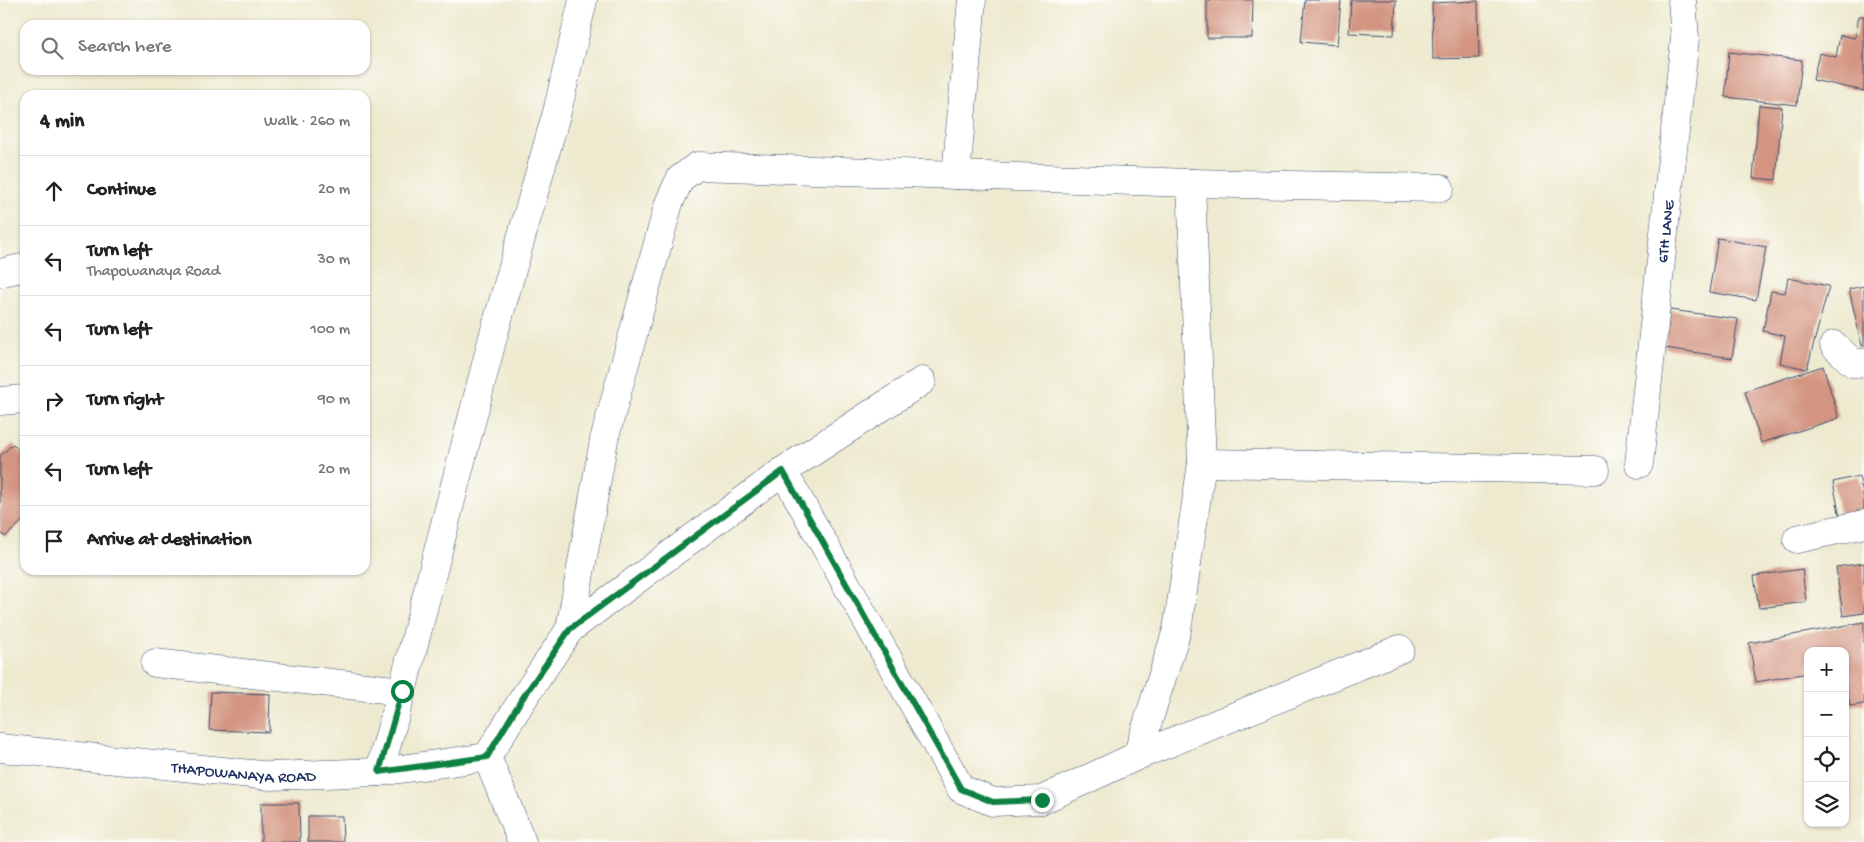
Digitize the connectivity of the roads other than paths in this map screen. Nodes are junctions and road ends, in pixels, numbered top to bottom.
1 (583, 0) edge
2 (972, 0) edge
3 (1682, 0) edge
4 (956, 175) junction
5 (1191, 183) junction
6 (1440, 188) dead end
7 (20, 268) edge
8 (0, 273) edge
9 (1834, 346) dead end
10 (1864, 363) edge
11 (922, 381) dead end
12 (20, 399) edge
13 (0, 401) edge
14 (1202, 463) junction
15 (1639, 464) dead end
16 (1594, 470) dead end
17 (783, 471) junction
18 (1864, 524) edge
19 (1797, 539) dead end
20 (570, 629) junction
21 (1400, 649) dead end
22 (155, 663) dead end
23 (402, 691) junction
24 (0, 748) edge
25 (1137, 756) junction
26 (487, 757) junction
27 (379, 772) junction
28 (522, 842) edge

1 - 23 street
2 - 4 street
3 - 15 street, 6TH LANE
4 - 5 street
4 - 20 street
5 - 6 street
5 - 14 street
7 - 8 street
9 - 10 street
11 - 17 street
12 - 13 street
14 - 16 street
14 - 25 street
17 - 20 street
17 - 25 street
18 - 19 street
20 - 26 street
21 - 25 street
22 - 23 street
23 - 27 street
24 - 27 street, THAPOWANAYA ROAD
26 - 27 street, THAPOWANAYA ROAD
26 - 28 street

